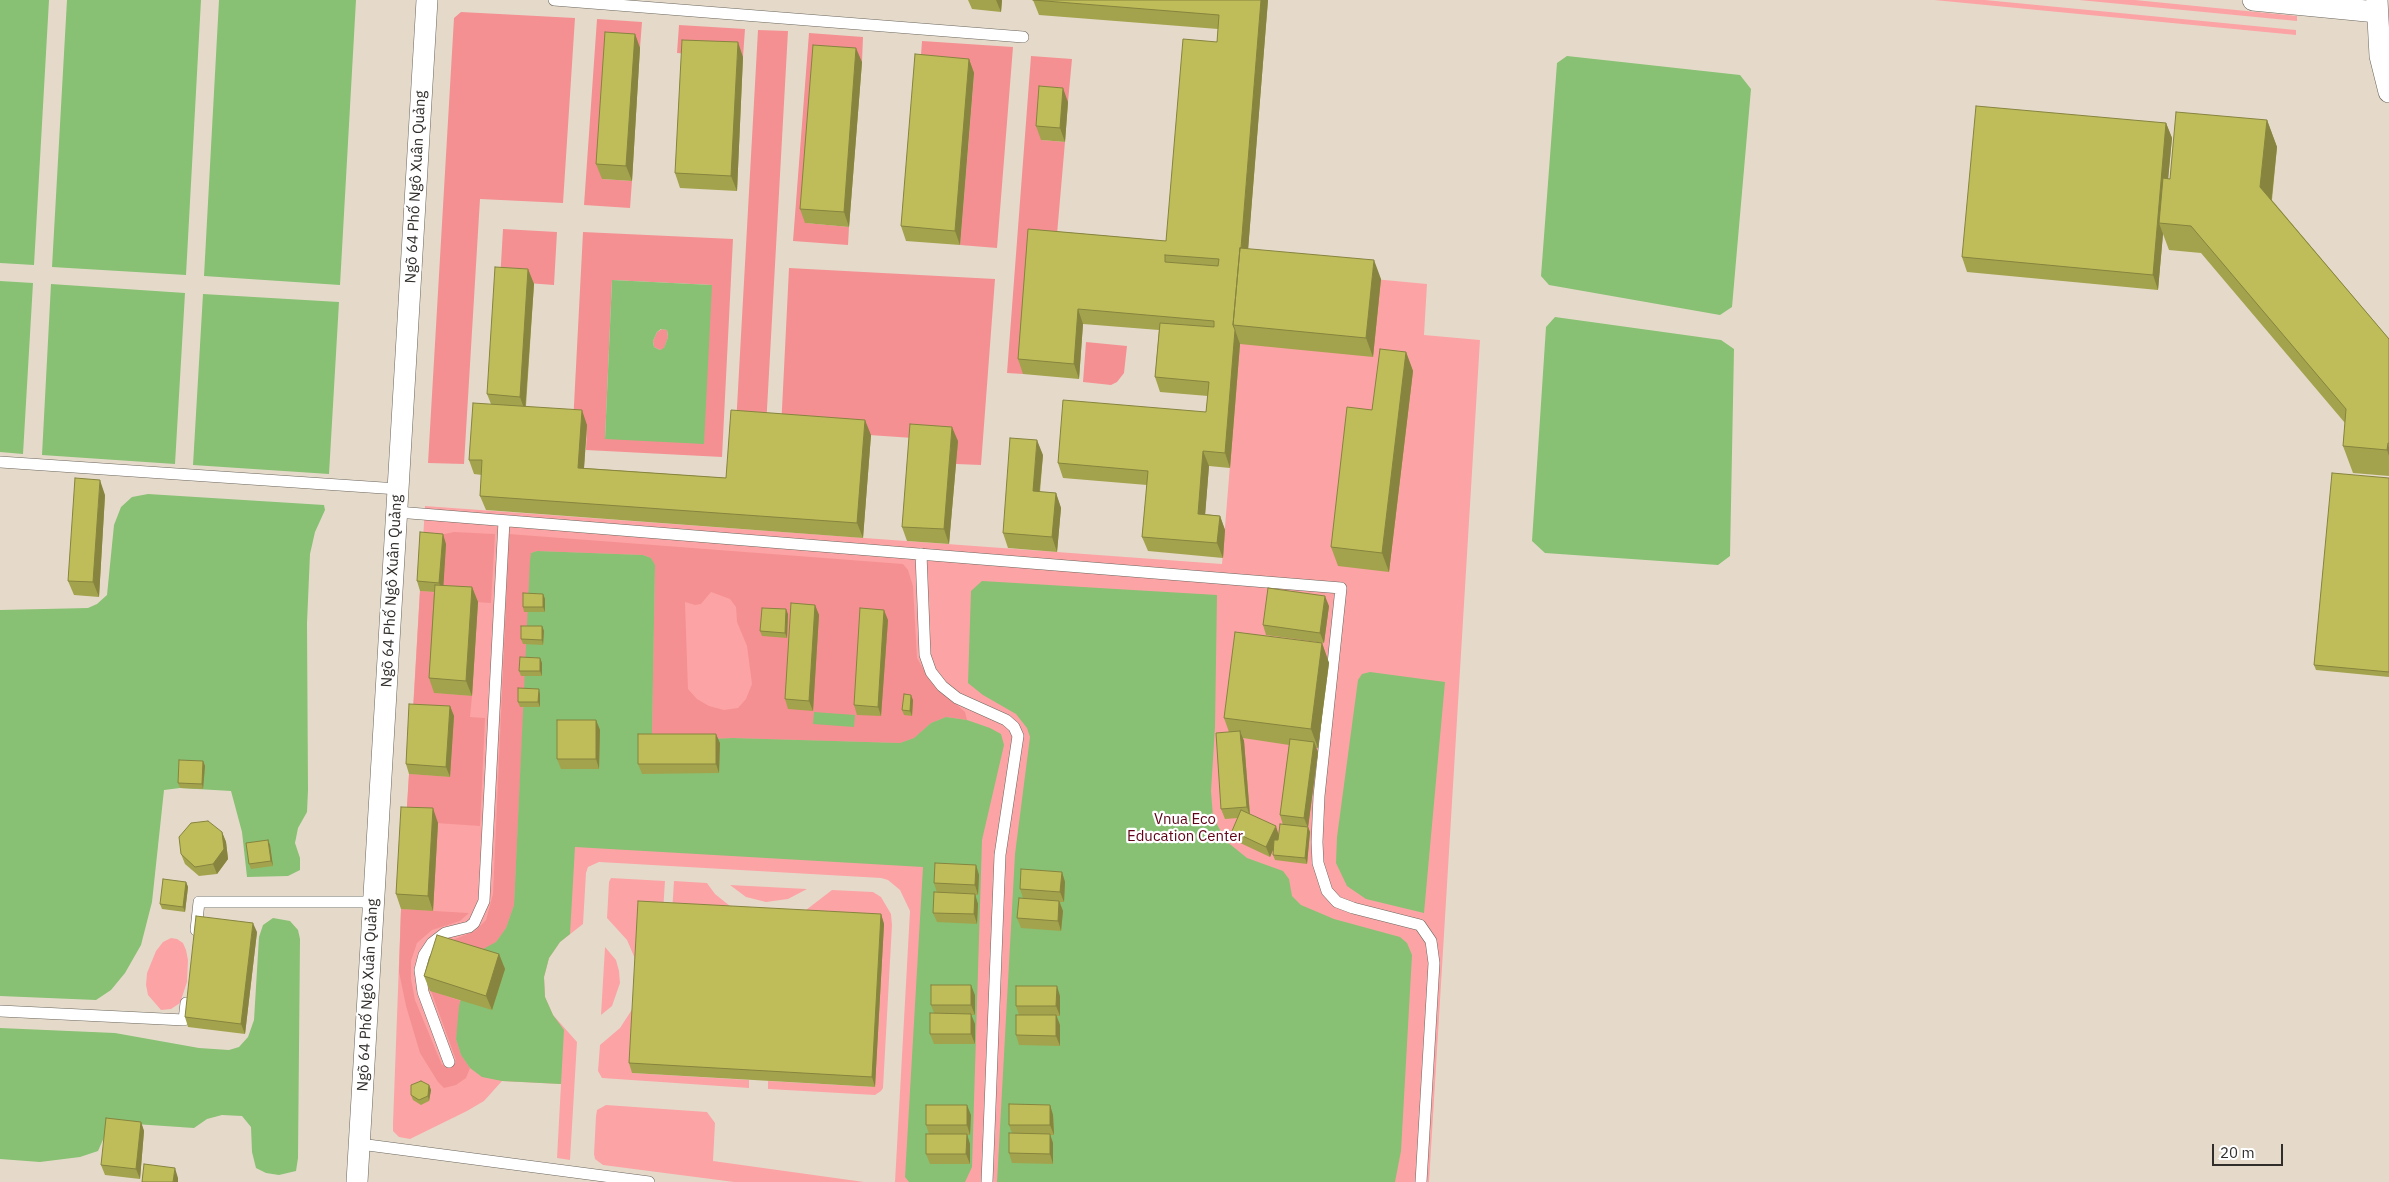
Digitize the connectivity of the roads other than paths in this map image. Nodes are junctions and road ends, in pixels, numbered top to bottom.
1 (427, 0) edge
2 (554, 0) edge
3 (2253, 0) edge
4 (2377, 6) edge
5 (1023, 37) dead end
6 (2389, 92) edge
7 (0, 462) edge
8 (398, 489) junction
9 (397, 512) junction
10 (504, 521) junction
11 (921, 554) junction
12 (374, 902) junction
13 (194, 943) edge
14 (188, 991) edge
15 (0, 1012) edge
16 (449, 1062) dead end
17 (360, 1144) junction
18 (358, 1182) edge
19 (649, 1182) edge
20 (986, 1182) edge
21 (1421, 1182) edge

1 - 8 street, Ngõ 64 Phố Ngô Xuân Quảng
2 - 5 lane
3 - 4 street
4 - 6 street
7 - 8 lane
8 - 9 street, Ngõ 64 Phố Ngô Xuân Quảng
9 - 10 lane
9 - 12 street, Ngõ 64 Phố Ngô Xuân Quảng
10 - 11 lane
10 - 16 lane
11 - 20 lane
11 - 21 lane
12 - 13 lane
12 - 17 street, Ngõ 64 Phố Ngô Xuân Quảng
14 - 15 lane
17 - 18 street, Ngõ 64 Phố Ngô Xuân Quảng
17 - 19 lane

